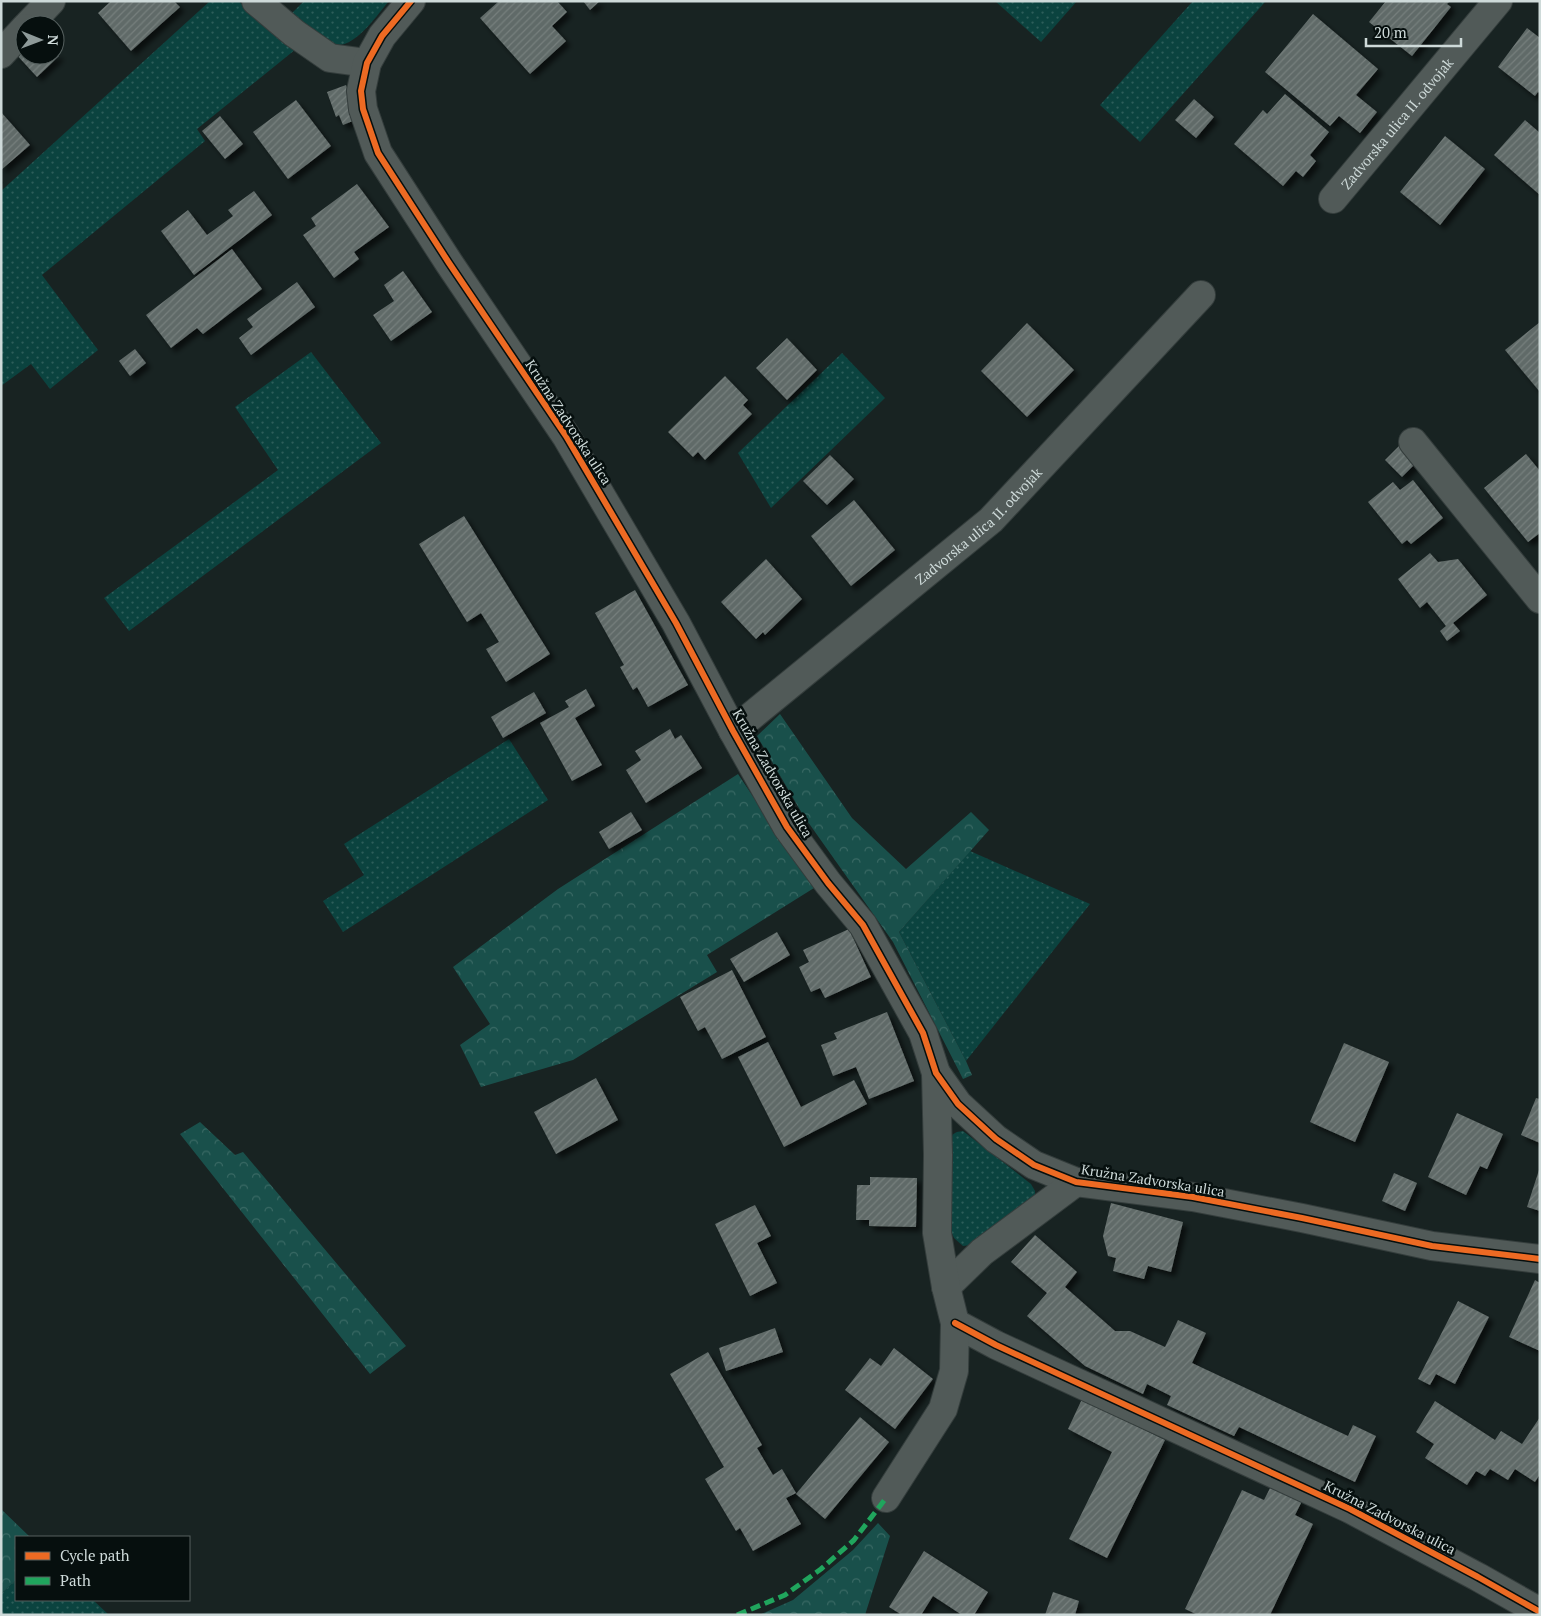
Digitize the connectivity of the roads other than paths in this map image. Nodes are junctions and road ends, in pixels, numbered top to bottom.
1 (51, 1) edge
2 (256, 1) edge
3 (411, 1) edge
4 (1498, 1) edge
5 (38, 15) edge
6 (15, 39) edge
7 (1, 54) edge
8 (367, 63) junction
9 (1333, 199) dead end
10 (1201, 294) dead end
11 (1413, 442) dead end
12 (1540, 598) edge
13 (733, 731) junction
14 (936, 1073) junction
15 (1076, 1182) junction
16 (1540, 1258) edge
17 (946, 1287) junction
18 (955, 1323) junction
19 (886, 1498) dead end
20 (1540, 1612) edge

1 - 5 street
2 - 8 street
3 - 8 street, Kružna Zadvorska ulica
4 - 9 street, Zadvorska ulica II. odvojak
6 - 7 street
8 - 13 street, Kružna Zadvorska ulica
10 - 13 street, Zadvorska ulica II. odvojak
11 - 12 street
13 - 14 street, Kružna Zadvorska ulica
14 - 15 street, Kružna Zadvorska ulica
14 - 17 street, Kružna Zadvorska ulica
15 - 16 street, Kružna Zadvorska ulica
15 - 17 street, Kružna Zadvorska ulica
17 - 18 street, Kružna Zadvorska ulica
18 - 19 street, Kružna Zadvorska ulica
18 - 20 street, Kružna Zadvorska ulica

